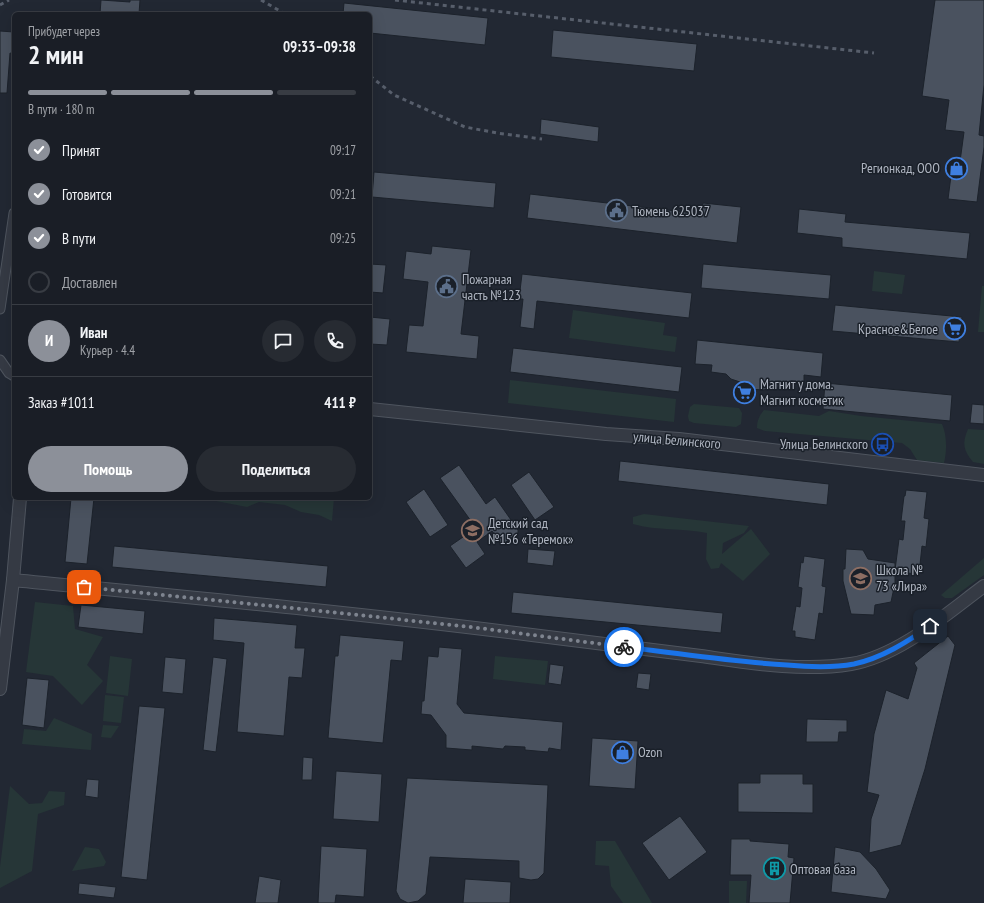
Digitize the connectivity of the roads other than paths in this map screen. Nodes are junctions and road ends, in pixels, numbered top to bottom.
1 (12, 227) edge
2 (0, 309) edge
3 (0, 360) edge
4 (12, 375) edge
5 (372, 409) edge
6 (984, 475) edge
7 (20, 500) edge
8 (13, 580) junction
9 (984, 586) edge
10 (0, 689) edge

1 - 2 street
3 - 4 street
5 - 6 street, улица Белинского
7 - 8 street
8 - 9 street
8 - 10 street

